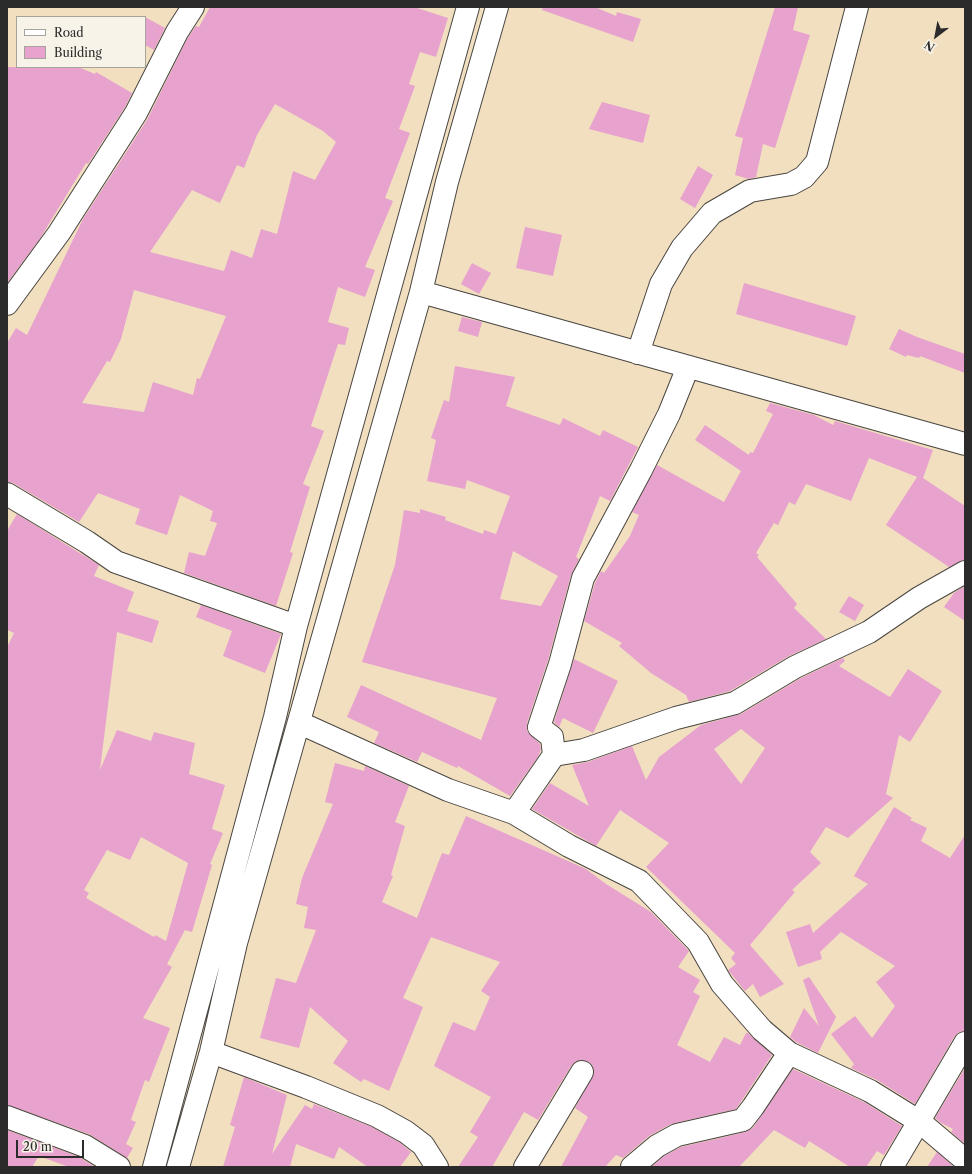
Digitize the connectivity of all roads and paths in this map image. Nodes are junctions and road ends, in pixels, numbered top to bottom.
1 (193, 7) edge
2 (468, 7) edge
3 (497, 7) edge
4 (857, 7) edge
5 (420, 292) junction
6 (7, 304) edge
7 (638, 353) junction
8 (688, 366) junction
9 (965, 444) edge
10 (7, 494) edge
11 (965, 572) edge
12 (296, 626) junction
13 (300, 723) junction
14 (554, 755) junction
15 (514, 813) junction
16 (965, 1043) edge
17 (211, 1052) junction
18 (789, 1053) junction
19 (582, 1072) dead end
20 (7, 1117) edge
21 (920, 1122) junction
22 (965, 1160) edge
23 (119, 1167) edge
24 (154, 1167) edge
25 (178, 1167) edge
26 (437, 1167) edge
27 (525, 1167) edge
28 (632, 1167) edge
29 (892, 1167) edge

1 - 6 street
2 - 12 street
3 - 5 street
4 - 7 street
5 - 7 street
5 - 13 street
7 - 8 street
8 - 9 street
8 - 14 street
10 - 12 street
11 - 14 street
12 - 24 street
13 - 15 street
13 - 17 street
14 - 15 street
15 - 18 street
16 - 21 street
17 - 25 street
17 - 26 street
18 - 21 street
18 - 28 street
19 - 27 street
20 - 23 street
21 - 22 street
21 - 29 street

